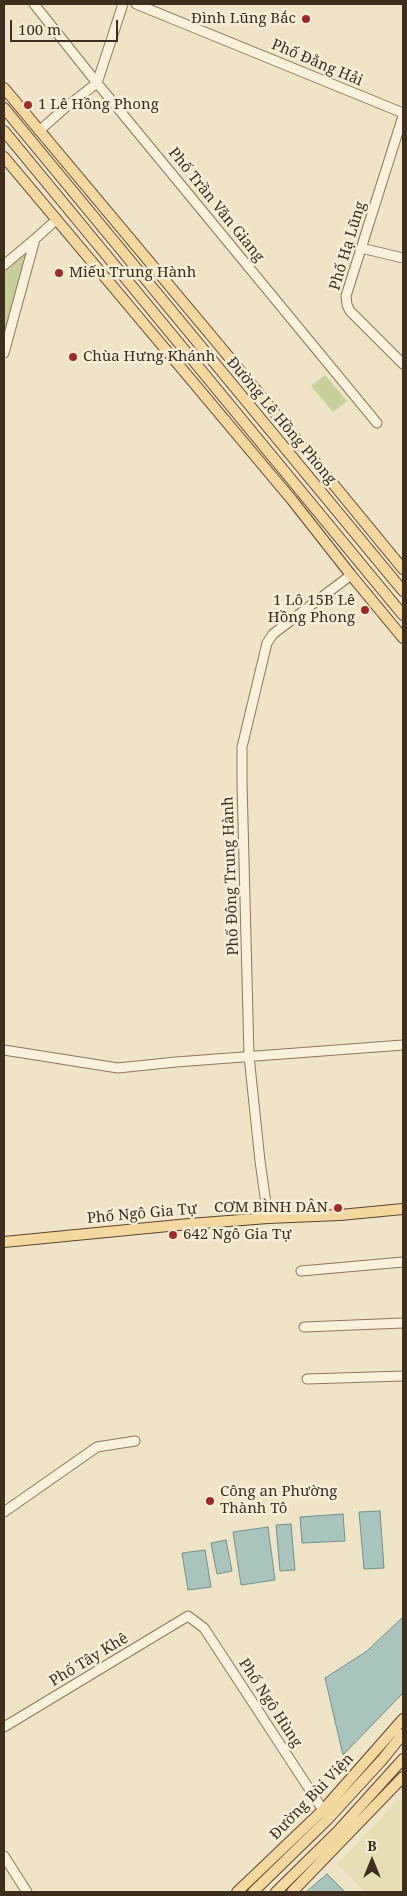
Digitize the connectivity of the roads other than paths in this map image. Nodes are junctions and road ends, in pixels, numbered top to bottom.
1 (34, 4) edge
2 (123, 4) edge
3 (136, 4) edge
4 (97, 83) junction
5 (4, 88) edge
6 (4, 108) edge
7 (403, 115) edge
8 (38, 131) junction
9 (4, 132) edge
10 (4, 157) edge
11 (56, 220) junction
12 (35, 239) junction
13 (361, 248) junction
14 (403, 258) edge
15 (146, 260) junction
16 (4, 265) edge
17 (136, 269) junction
18 (124, 276) junction
19 (113, 287) junction
20 (4, 353) edge
21 (403, 364) edge
22 (377, 423) dead end
23 (326, 476) junction
24 (314, 485) junction
25 (304, 492) junction
26 (292, 500) junction
27 (403, 570) edge
28 (350, 575) junction
29 (403, 591) edge
30 (403, 614) edge
31 (403, 638) edge
32 (403, 1045) edge
33 (4, 1050) edge
34 (250, 1056) junction
35 (403, 1208) edge
36 (268, 1218) junction
37 (4, 1242) edge
38 (403, 1262) edge
39 (301, 1272) dead end
40 (403, 1323) edge
41 (304, 1327) dead end
42 (403, 1376) edge
43 (307, 1379) dead end
44 (135, 1441) dead end
45 (4, 1512) edge
46 (188, 1616) joint
47 (403, 1719) edge
48 (4, 1727) edge
49 (403, 1734) edge
50 (403, 1759) edge
51 (403, 1777) edge
52 (323, 1810) junction
53 (4, 1856) edge
54 (27, 1892) edge
55 (237, 1892) edge
56 (253, 1892) edge
57 (276, 1892) edge
58 (292, 1892) edge

1 - 4 street, Phố Trần Văn Giang
2 - 4 street
3 - 7 street, Phố Đằng Hải
4 - 8 street
4 - 22 street, Phố Trần Văn Giang
5 - 8 main road, Đường Lê Hồng Phong
6 - 17 main road, Đường Lê Hồng Phong
7 - 13 street, Phố Hạ Lũng
8 - 15 main road, Đường Lê Hồng Phong
9 - 18 main road, Đường Lê Hồng Phong
10 - 11 main road
11 - 12 street
11 - 19 main road
12 - 16 street
12 - 20 street
13 - 14 street
13 - 21 street, Phố Hạ Lũng
15 - 17 main road
15 - 23 main road, Đường Lê Hồng Phong
17 - 24 main road, Đường Lê Hồng Phong
18 - 19 main road
18 - 25 main road, Đường Lê Hồng Phong
19 - 26 main road
23 - 24 main road
23 - 27 main road, Đường Lê Hồng Phong
24 - 25 main road
24 - 29 main road, Đường Lê Hồng Phong
25 - 26 main road
25 - 30 main road, Đường Lê Hồng Phong
26 - 28 main road
28 - 31 main road
28 - 34 street, Phố Đông Trung Hành
32 - 34 street
33 - 34 street
34 - 36 street, Phố Đông Trung Hành
35 - 36 main road, Phố Ngô Gia Tự
36 - 37 main road, Phố Ngô Gia Tự
38 - 39 street
40 - 41 street
42 - 43 street
44 - 45 street
46 - 48 street, Phố Tây Khê
46 - 52 street, Phố Ngô Hùng
47 - 52 main road, Đường Bùi Viện
49 - 56 main road, Đường Bùi Viện
50 - 57 main road
51 - 58 main road
52 - 55 main road, Đường Bùi Viện
53 - 54 street

